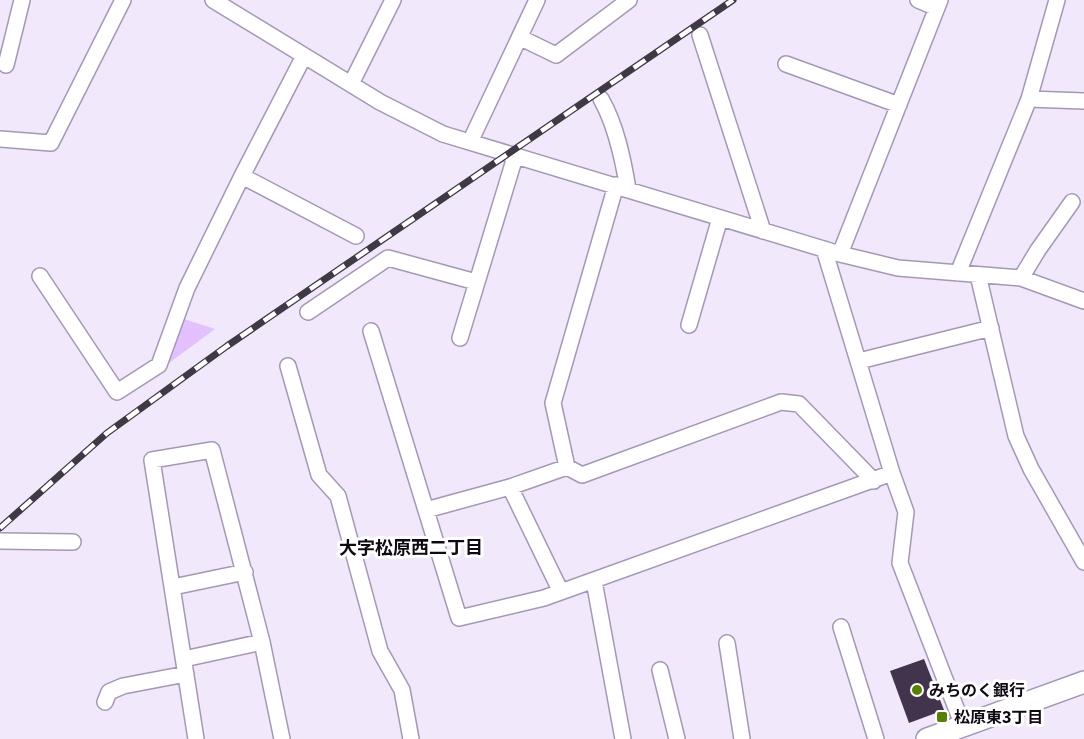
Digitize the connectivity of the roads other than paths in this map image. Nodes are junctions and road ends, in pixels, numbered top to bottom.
1 (22, 0) edge
2 (123, 0) edge
3 (213, 0) edge
4 (393, 0) edge
5 (537, 0) edge
6 (629, 0) edge
7 (918, 0) edge
8 (1057, 0) edge
9 (939, 4) edge
10 (700, 35) dead end
11 (520, 38) junction
12 (304, 56) junction
13 (786, 64) dead end
14 (6, 65) dead end
15 (351, 84) junction
16 (601, 99) dead end
17 (1029, 99) junction
18 (1084, 101) edge
19 (898, 105) junction
20 (0, 140) edge
21 (470, 142) junction
22 (515, 157) junction
23 (242, 176) junction
24 (622, 187) junction
25 (1072, 202) dead end
26 (720, 218) junction
27 (763, 231) junction
28 (356, 237) dead end
29 (824, 249) junction
30 (840, 254) junction
31 (958, 273) junction
32 (978, 275) junction
33 (40, 276) dead end
34 (1021, 278) junction
35 (476, 282) junction
36 (1084, 301) edge
37 (308, 312) dead end
38 (689, 325) dead end
39 (991, 328) junction
40 (371, 331) dead end
41 (459, 338) dead end
42 (859, 361) junction
43 (288, 366) dead end
44 (567, 467) junction
45 (892, 473) junction
46 (874, 481) junction
47 (510, 487) junction
48 (426, 510) junction
49 (0, 541) edge
50 (73, 542) dead end
51 (1084, 562) edge
52 (244, 572) junction
53 (594, 580) junction
54 (173, 587) junction
55 (561, 592) junction
56 (841, 627) dead end
57 (262, 642) junction
58 (727, 643) dead end
59 (185, 667) junction
60 (660, 670) dead end
61 (1084, 682) edge
62 (105, 702) dead end
63 (963, 726) junction
64 (196, 739) edge
65 (282, 739) edge
66 (411, 739) edge
67 (622, 739) edge
68 (677, 739) edge
69 (742, 739) edge
70 (876, 739) edge
71 (927, 739) edge

1 - 14 street
2 - 20 street
3 - 12 street
4 - 15 street
5 - 11 street
6 - 11 street
7 - 9 street
8 - 17 street
9 - 19 street
10 - 27 street
11 - 21 street
12 - 15 street
12 - 23 street
13 - 19 street
15 - 21 street
16 - 24 street
17 - 18 street
17 - 31 street
19 - 30 street
21 - 22 street
22 - 24 street
22 - 35 street
23 - 28 street
23 - 33 street
24 - 26 street
24 - 44 street
25 - 34 street
26 - 27 street
26 - 38 street
27 - 29 street
29 - 30 street
29 - 42 street
30 - 31 street
31 - 32 street
32 - 34 street
32 - 39 street
34 - 36 street
35 - 37 street
35 - 41 street
39 - 42 street
39 - 51 street
40 - 48 street
42 - 45 street
43 - 66 street
44 - 46 street
44 - 47 street
45 - 46 street
45 - 63 street
46 - 53 street
47 - 48 street
47 - 55 street
48 - 55 street
49 - 50 street
52 - 54 street
52 - 54 street
52 - 57 street
53 - 55 street
53 - 67 street
54 - 59 street
56 - 70 street
57 - 59 street
57 - 65 street
58 - 69 street
59 - 62 street
59 - 64 street
60 - 68 street
61 - 63 main road
63 - 71 main road

